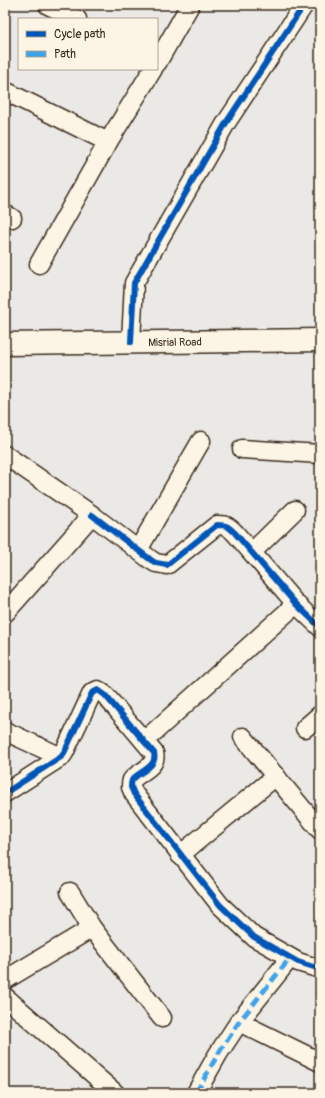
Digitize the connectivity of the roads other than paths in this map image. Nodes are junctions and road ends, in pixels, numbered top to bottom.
1 (48, 5) edge
2 (190, 5) edge
3 (304, 5) edge
4 (75, 18) edge
5 (158, 60) edge
6 (152, 70) edge
7 (5, 91) edge
8 (108, 142) junction
9 (39, 264) dead end
10 (320, 340) edge
11 (131, 342) junction
12 (5, 344) edge
13 (202, 441) dead end
14 (242, 449) dead end
15 (320, 454) edge
16 (5, 455) edge
17 (296, 510) dead end
18 (92, 515) junction
19 (138, 550) junction
20 (252, 552) junction
21 (296, 604) junction
22 (5, 613) edge
23 (319, 625) edge
24 (320, 715) edge
25 (305, 728) dead end
26 (5, 731) edge
27 (243, 737) dead end
28 (144, 741) junction
29 (61, 757) junction
30 (276, 776) junction
31 (5, 794) edge
32 (320, 830) edge
33 (180, 855) junction
34 (70, 892) dead end
35 (92, 928) junction
36 (290, 958) junction
37 (320, 969) edge
38 (5, 980) edge
39 (5, 996) edge
40 (162, 1018) dead end
41 (239, 1022) junction
42 (318, 1057) edge
43 (114, 1093) edge
44 (196, 1093) edge

1 - 4 street
2 - 5 street
3 - 11 street
6 - 8 street
7 - 8 street
8 - 9 street
10 - 11 main road, Misrial Road
11 - 12 main road, Misrial Road
13 - 19 street
14 - 15 street
16 - 18 street
17 - 20 street
18 - 19 street
18 - 22 street
19 - 20 street
20 - 21 street
21 - 23 street
21 - 28 street
24 - 25 street
26 - 29 street
27 - 30 street
28 - 29 street
28 - 33 street
29 - 31 street
30 - 32 street
30 - 33 street
33 - 36 street
34 - 35 street
35 - 38 street
35 - 40 street
36 - 37 street
36 - 41 street
39 - 43 street
41 - 42 street
41 - 44 street

